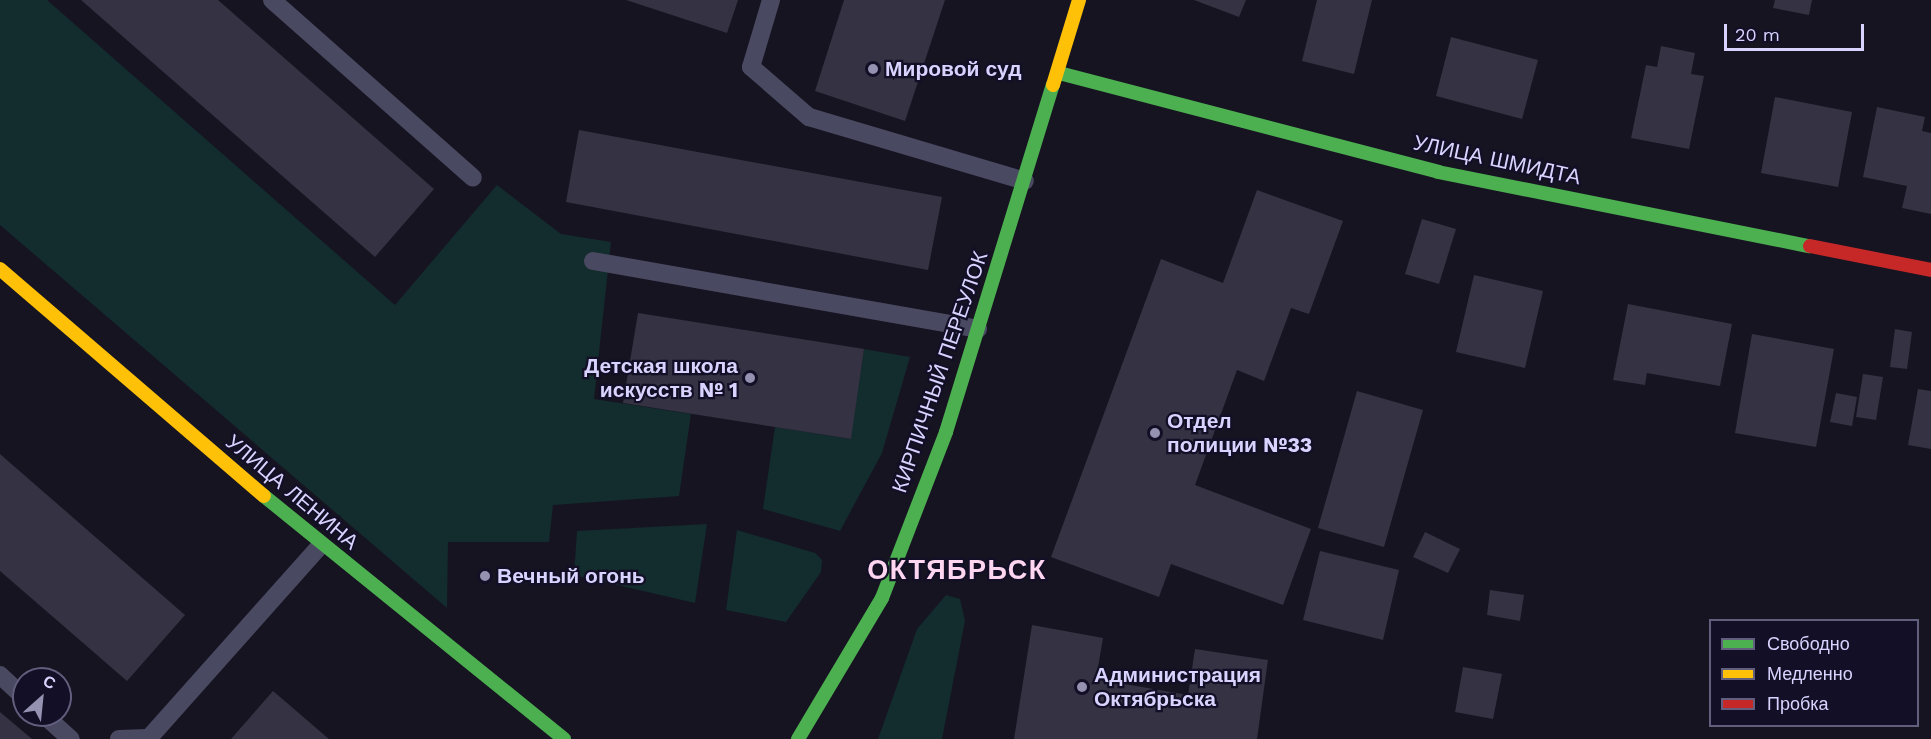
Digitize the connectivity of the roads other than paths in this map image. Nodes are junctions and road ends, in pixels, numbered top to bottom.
1 (272, 0) edge
2 (771, 0) edge
3 (1079, 0) edge
4 (1059, 73) junction
5 (473, 178) dead end
6 (1025, 181) junction
7 (593, 261) dead end
8 (0, 268) edge
9 (1931, 270) edge
10 (978, 329) junction
11 (321, 545) junction
12 (0, 675) edge
13 (12, 686) edge
14 (58, 727) edge
15 (148, 738) edge
16 (71, 739) edge
17 (119, 739) edge
18 (564, 739) edge
19 (798, 739) edge

1 - 5 lane
2 - 6 lane
3 - 4 street, КИРПИЧНЫЙ ПЕРЕУЛОК
4 - 6 street, КИРПИЧНЫЙ ПЕРЕУЛОК
4 - 9 street, УЛИЦА ШМИДТА
6 - 10 street, КИРПИЧНЫЙ ПЕРЕУЛОК
7 - 10 lane
8 - 11 street, УЛИЦА ЛЕНИНА
10 - 19 street, КИРПИЧНЫЙ ПЕРЕУЛОК
11 - 15 lane
11 - 18 street, УЛИЦА ЛЕНИНА
12 - 13 lane
14 - 16 lane
15 - 17 lane

